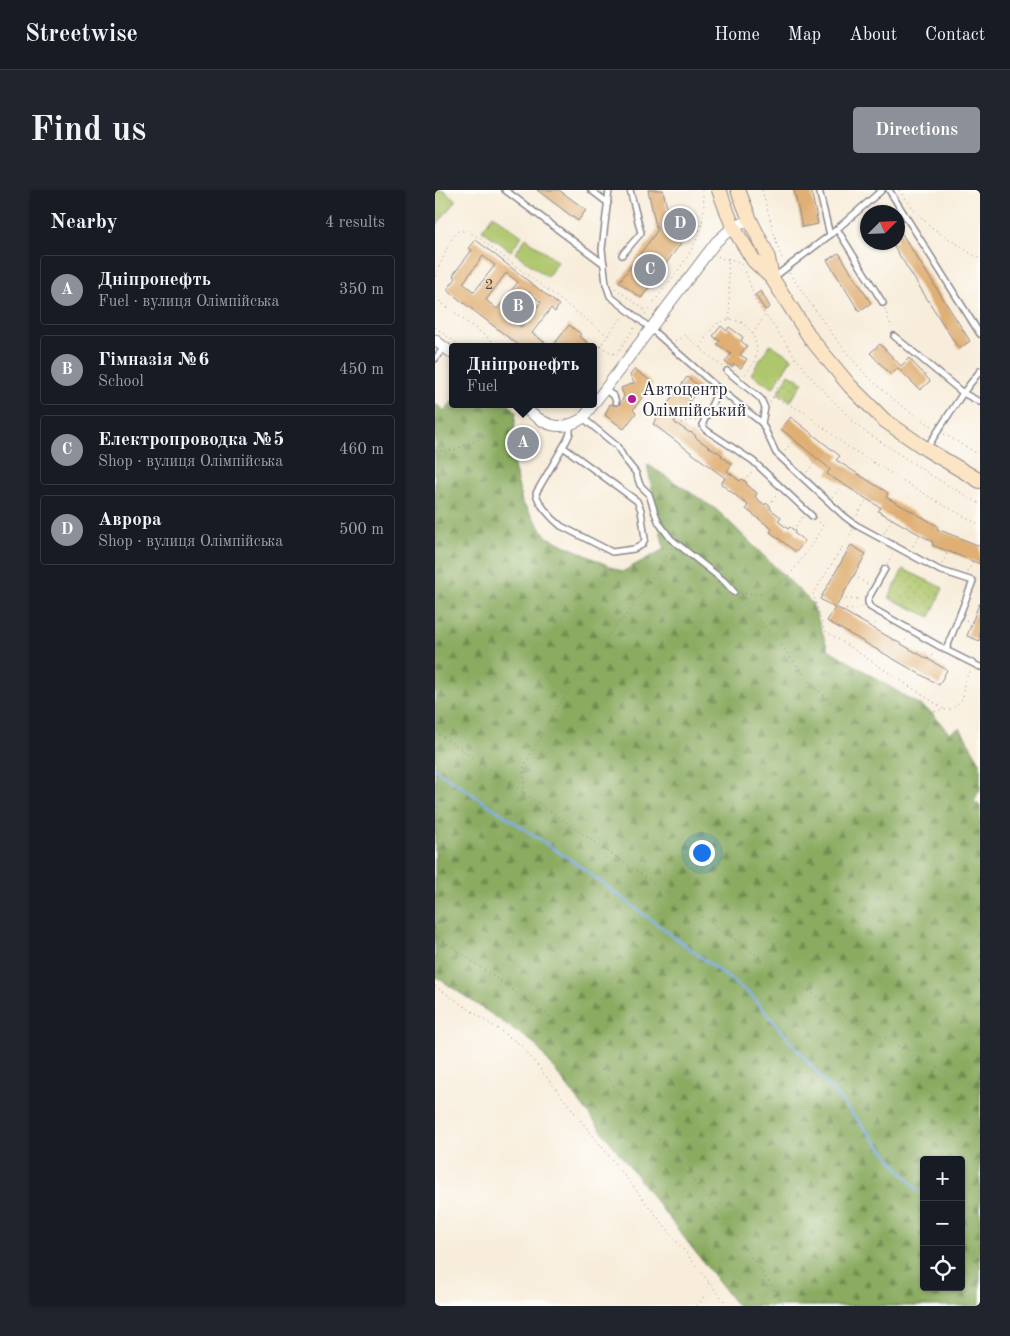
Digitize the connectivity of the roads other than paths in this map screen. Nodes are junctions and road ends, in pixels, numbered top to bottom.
1 (505, 190) edge
2 (591, 190) edge
3 (609, 190) edge
4 (630, 190) edge
5 (719, 190) edge
6 (739, 190) edge
7 (819, 190) edge
8 (882, 190) edge
9 (889, 190) edge
10 (608, 203) junction
11 (749, 220) junction
12 (733, 227) junction
13 (837, 230) junction
14 (830, 236) junction
15 (622, 255) dead end
16 (604, 264) junction
17 (772, 278) junction
18 (883, 303) road end
19 (650, 328) junction
20 (980, 334) edge
21 (895, 336) road end
22 (435, 340) edge
23 (444, 347) junction
24 (449, 351) edge
25 (435, 359) edge
26 (727, 371) road end
27 (980, 371) edge
28 (719, 389) junction
29 (605, 390) junction
30 (963, 393) junction
31 (597, 400) edge
32 (617, 402) dead end
33 (980, 402) edge
34 (524, 408) edge
35 (591, 408) edge
36 (583, 418) junction
37 (570, 424) junction
38 (762, 424) junction
39 (563, 447) junction
40 (926, 448) junction
41 (980, 481) edge
42 (813, 516) road end
43 (885, 569) road end
44 (734, 592) road end
45 (943, 649) junction
46 (977, 666) edge

1 - 16 lane
2 - 10 lane
3 - 10 lane
4 - 15 lane
5 - 12 street
6 - 11 street
7 - 14 lane
8 - 13 lane
9 - 20 lane
10 - 16 lane
11 - 12 street
11 - 17 street
12 - 17 street
12 - 19 street
13 - 14 lane
13 - 18 lane
14 - 17 lane
16 - 19 lane
17 - 40 street
19 - 28 lane
19 - 29 street
21 - 30 lane
22 - 23 street
23 - 24 street
23 - 25 lane
26 - 38 lane
27 - 30 lane
28 - 38 lane
28 - 42 lane
29 - 31 street
29 - 32 lane
30 - 33 lane
30 - 40 lane
34 - 37 street
35 - 36 street
36 - 37 street
36 - 44 lane
37 - 39 lane
38 - 45 lane
39 - 39 lane
40 - 41 street
43 - 45 lane
45 - 46 lane

